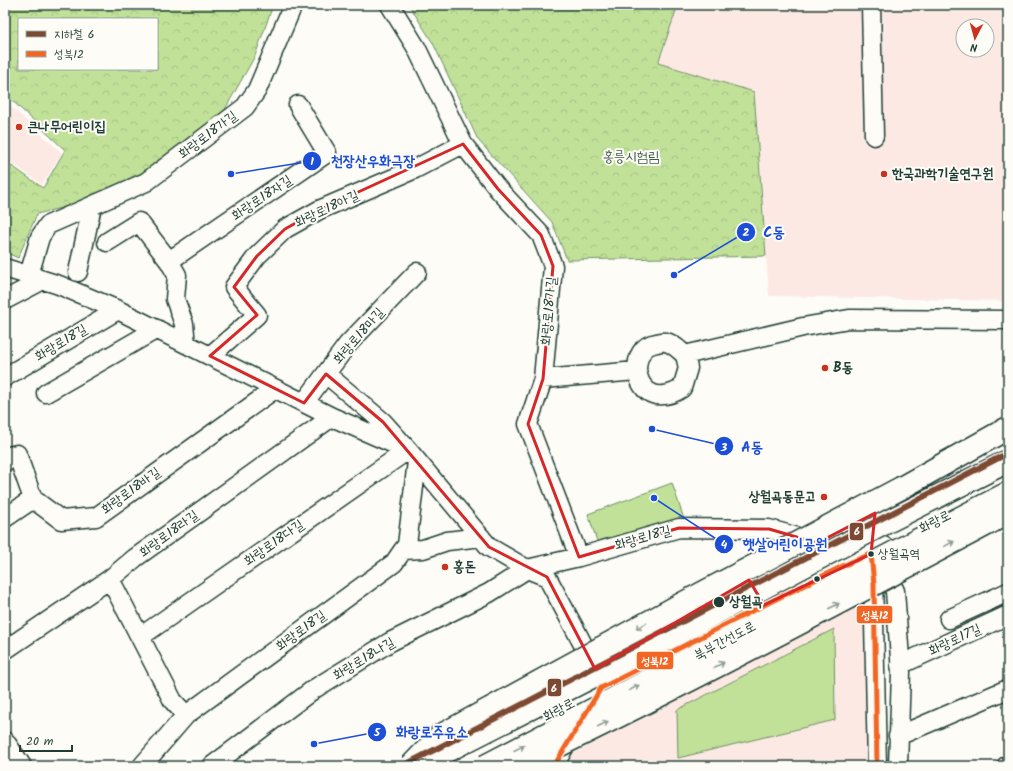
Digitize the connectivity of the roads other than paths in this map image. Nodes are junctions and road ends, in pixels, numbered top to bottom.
1 (293, 5) edge
2 (390, 5) edge
3 (871, 5) edge
4 (298, 105) dead end
5 (874, 136) dead end
6 (463, 144) junction
7 (92, 206) junction
8 (107, 242) dead end
9 (169, 261) junction
10 (78, 272) dead end
11 (418, 272) dead end
12 (23, 273) edge
13 (5, 300) edge
14 (118, 310) junction
15 (1008, 320) edge
16 (157, 329) junction
17 (186, 344) junction
18 (685, 355) junction
19 (210, 356) junction
20 (637, 372) junction
21 (326, 374) junction
22 (5, 376) edge
23 (543, 379) junction
24 (275, 389) junction
25 (46, 393) dead end
26 (304, 403) junction
27 (332, 417) junction
28 (1008, 428) edge
29 (1008, 443) edge
30 (413, 455) junction
31 (7, 459) edge
32 (1008, 461) edge
33 (1008, 483) edge
34 (1008, 493) edge
35 (33, 499) junction
36 (1008, 512) edge
37 (875, 513) junction
38 (5, 518) edge
39 (481, 537) junction
40 (817, 543) junction
41 (403, 550) junction
42 (871, 554) junction
43 (579, 557) junction
44 (527, 569) junction
45 (110, 579) junction
46 (750, 580) junction
47 (1008, 592) edge
48 (764, 605) junction
49 (949, 619) dead end
50 (1008, 620) edge
51 (140, 637) junction
52 (5, 650) edge
53 (900, 665) junction
54 (598, 679) junction
55 (1008, 689) edge
56 (186, 715) junction
57 (898, 736) junction
58 (5, 741) edge
59 (22, 766) edge
60 (142, 766) edge
61 (212, 766) edge
62 (403, 766) edge
63 (411, 766) edge
64 (418, 766) edge
65 (454, 766) edge
66 (484, 766) edge
67 (518, 766) edge
68 (554, 766) edge
69 (878, 766) edge
70 (898, 766) edge

1 - 7 street, 화랑로18가길
2 - 6 street, 화랑로18가길
3 - 5 street
4 - 9 street, 화랑로18자길
6 - 19 street, 화랑로18아길
6 - 23 street, 화랑로18가길
7 - 10 street
7 - 12 street, 화랑로18가길
8 - 9 street
9 - 17 street
11 - 21 street, 화랑로18마길
12 - 13 street
12 - 14 street
14 - 16 street
14 - 22 street, 화랑로18길
15 - 18 street
16 - 17 street
16 - 25 street
17 - 19 street
18 - 20 street
18 - 20 street
19 - 24 street
20 - 23 street
21 - 26 street, 화랑로18마길
21 - 30 street
23 - 43 street, 화랑로18가길
24 - 26 street
24 - 35 street, 화랑로18바길
26 - 27 street
27 - 30 street
27 - 45 street, 화랑로18라길
28 -> 63 main road, bridge
29 - 37 main road, 화랑로
30 - 39 street
30 - 41 street
30 - 51 street, 화랑로18다길
31 - 35 street
32 - 64 main road, bridge
33 - 42 main road, 화랑로
66 -> 34 main road, 북부간선도로, bridge
35 - 38 street
67 -> 36 main road, bridge
37 - 40 main road, 화랑로
37 - 42 main road
39 - 41 street
39 - 44 street
40 - 43 street, 화랑로18길
40 - 46 main road, 화랑로
41 - 56 street, 화랑로18길
42 - 48 main road, 화랑로
42 - 53 street
42 - 69 street
43 - 44 street, 화랑로18길
44 - 54 street
44 - 61 street, 화랑로18나길
45 - 51 street
45 - 52 street, 화랑로18라길
46 - 48 main road
46 - 54 main road, 화랑로
47 - 49 street
48 - 54 main road, 화랑로
50 - 53 street, 화랑로17길
51 - 56 street
53 - 57 street
54 - 62 main road, 화랑로
54 - 65 main road, 화랑로
54 - 68 street
55 - 57 street
56 - 60 street, 화랑로18길
57 - 70 street
58 - 59 street

